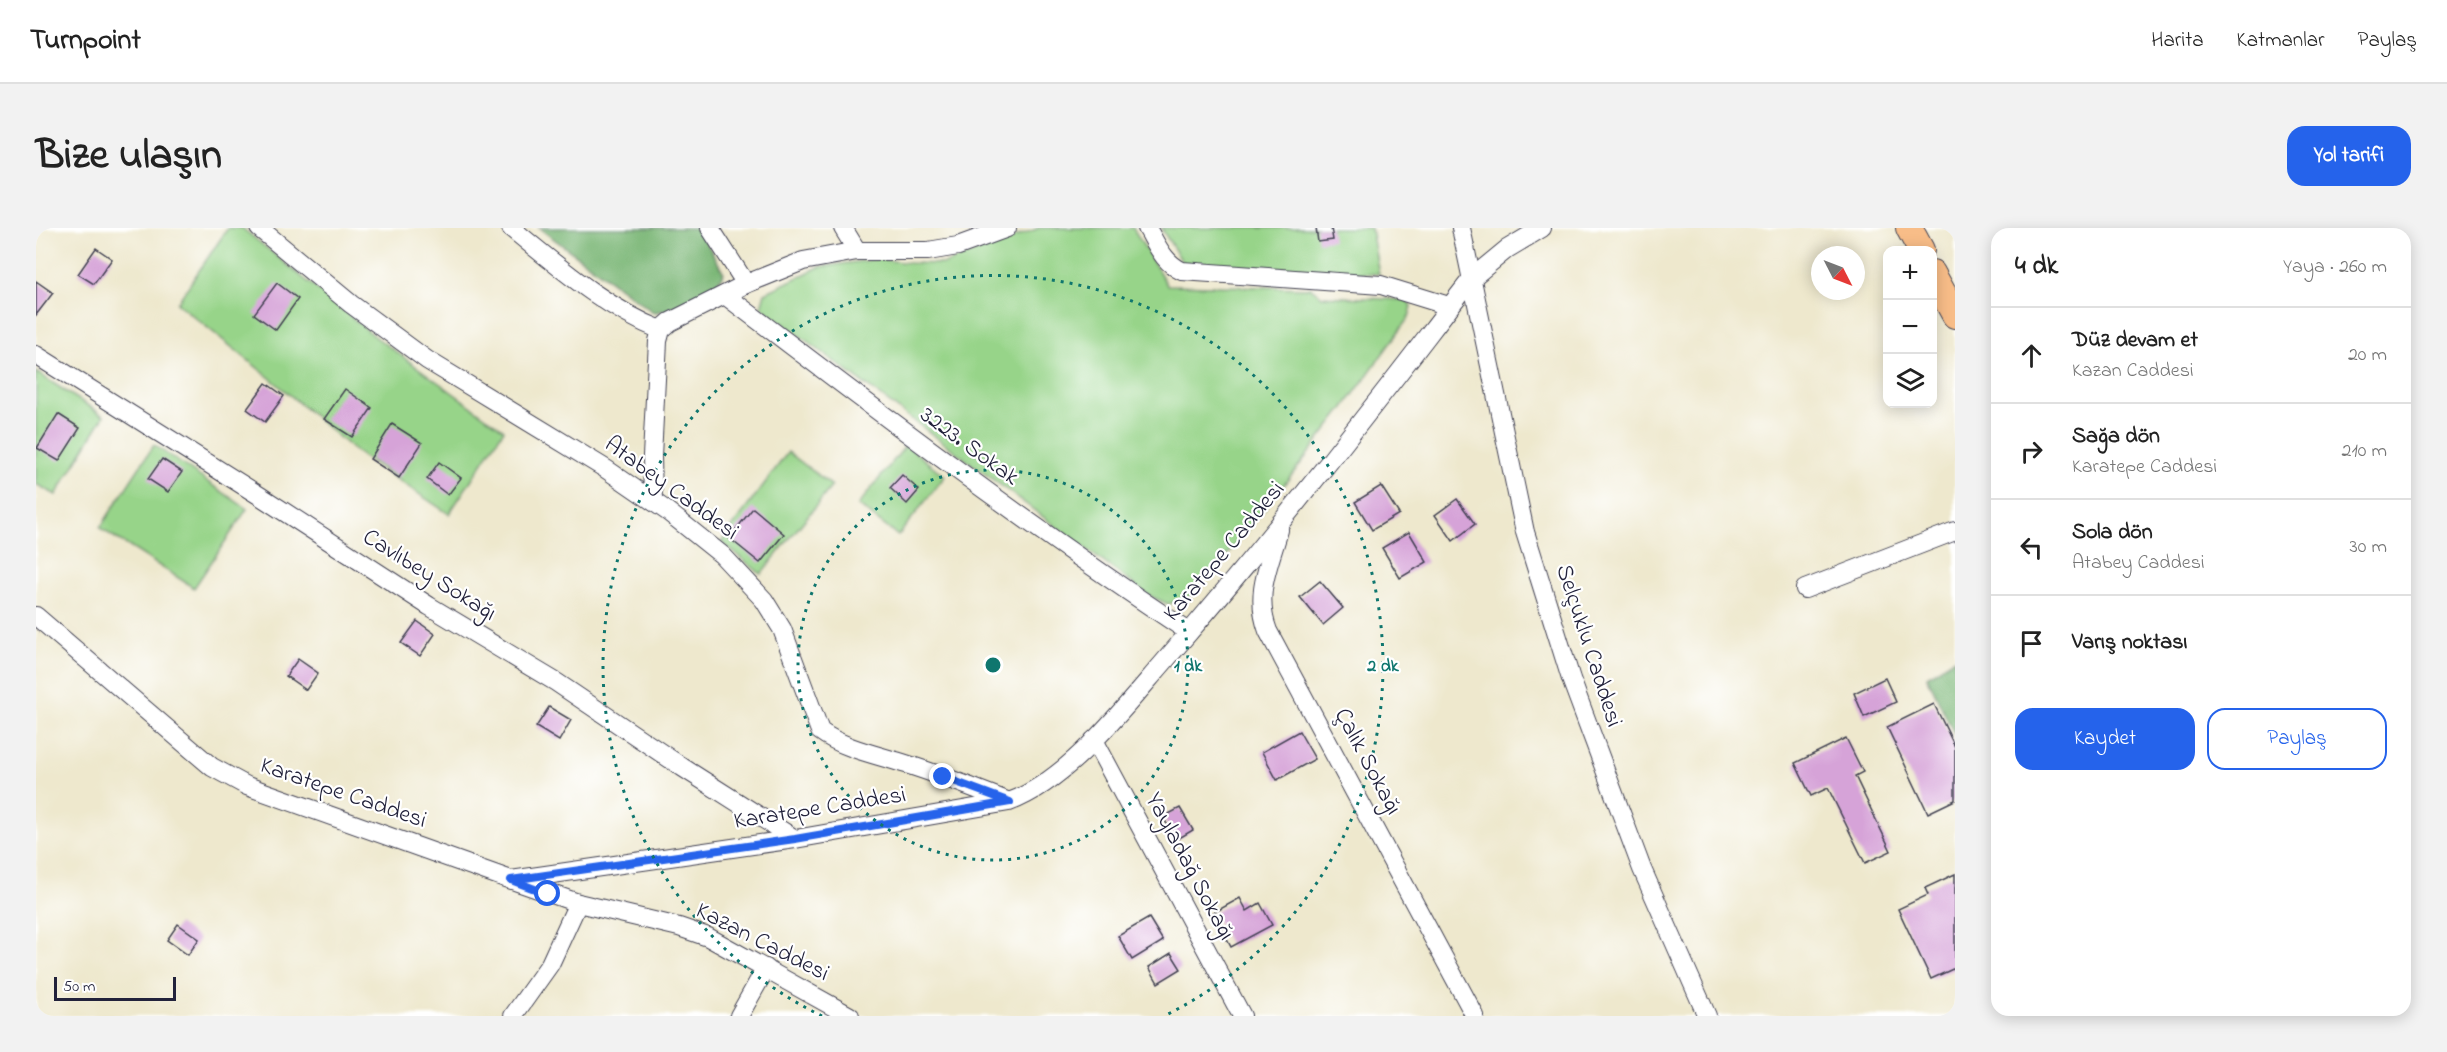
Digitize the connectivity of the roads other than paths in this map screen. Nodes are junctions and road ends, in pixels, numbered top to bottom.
1 (259, 228) edge
2 (511, 228) edge
3 (710, 228) edge
4 (843, 228) edge
5 (1007, 228) edge
6 (1147, 228) edge
7 (1461, 228) edge
8 (1542, 228) edge
9 (1908, 228) edge
10 (1919, 246) edge
11 (857, 251) junction
12 (1473, 277) junction
13 (1937, 282) edge
14 (746, 284) junction
15 (725, 295) junction
16 (1449, 306) junction
17 (1955, 315) edge
18 (661, 330) junction
19 (36, 355) edge
20 (653, 501) junction
21 (1281, 522) junction
22 (1955, 531) edge
23 (1805, 589) dead end
24 (36, 616) edge
25 (1190, 633) junction
26 (1094, 740) junction
27 (1010, 802) junction
28 (795, 839) junction
29 (511, 880) junction
30 (578, 903) junction
31 (766, 968) junction
32 (1470, 1014) edge
33 (513, 1016) edge
34 (739, 1016) edge
35 (850, 1016) edge
36 (1242, 1016) edge
37 (1707, 1016) edge

1 - 20 street, Atabey Caddesi
2 - 18 street
3 - 14 street
4 - 11 street
5 - 11 street
6 - 16 street
7 - 12 street, Selçuklu Caddesi
8 - 12 street, Karatepe Caddesi
9 - 10 highway
11 - 14 street
12 - 16 street, Karatepe Caddesi
12 - 37 street, Selçuklu Caddesi
13 - 17 highway
14 - 15 street
15 - 18 street
15 - 25 street, 3223. Sokak
16 - 21 street, Karatepe Caddesi
18 - 20 street
19 - 28 street, Cavlıbey Sokağı
20 - 27 street, Atabey Caddesi
21 - 25 street, Karatepe Caddesi
21 - 32 street, Çalık Sokağı
22 - 23 street
24 - 29 street, Karatepe Caddesi
25 - 26 street, Karatepe Caddesi
26 - 27 street, Karatepe Caddesi
26 - 36 street, Yayladağ Sokağı
27 - 28 street, Karatepe Caddesi
28 - 29 street, Karatepe Caddesi
29 - 30 street, Kazan Caddesi
30 - 31 street, Kazan Caddesi
30 - 33 street
31 - 34 street
31 - 35 street, Kazan Caddesi

